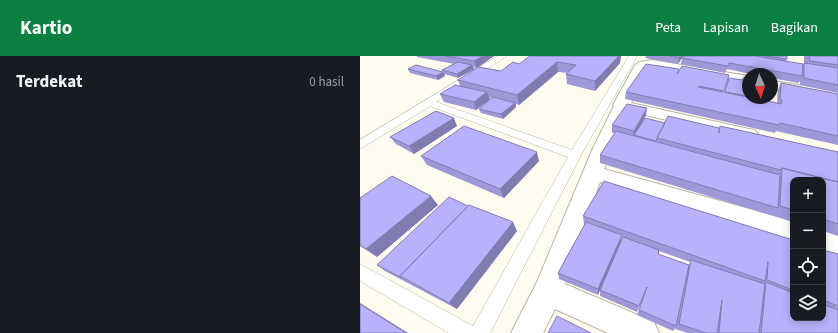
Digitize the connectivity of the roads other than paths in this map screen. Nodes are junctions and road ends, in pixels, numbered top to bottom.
1 (503, 56) edge
2 (633, 56) edge
3 (742, 79) edge
4 (778, 85) edge
5 (838, 96) edge
6 (428, 102) junction
7 (621, 105) junction
8 (768, 138) edge
9 (360, 145) edge
10 (575, 155) junction
11 (593, 172) junction
12 (790, 230) edge
13 (826, 241) edge
14 (838, 244) edge
15 (360, 272) edge
16 (548, 291) junction
17 (467, 333) edge
18 (480, 333) edge
19 (528, 333) edge
20 (642, 333) edge

1 - 6 lane
2 - 10 lane
3 - 7 street
4 - 5 street
6 - 9 lane
6 - 10 lane
7 - 8 street
7 - 11 street
10 - 18 lane
11 - 12 street
11 - 16 street
13 - 14 street
15 - 17 lane
16 - 19 street
16 - 20 street

